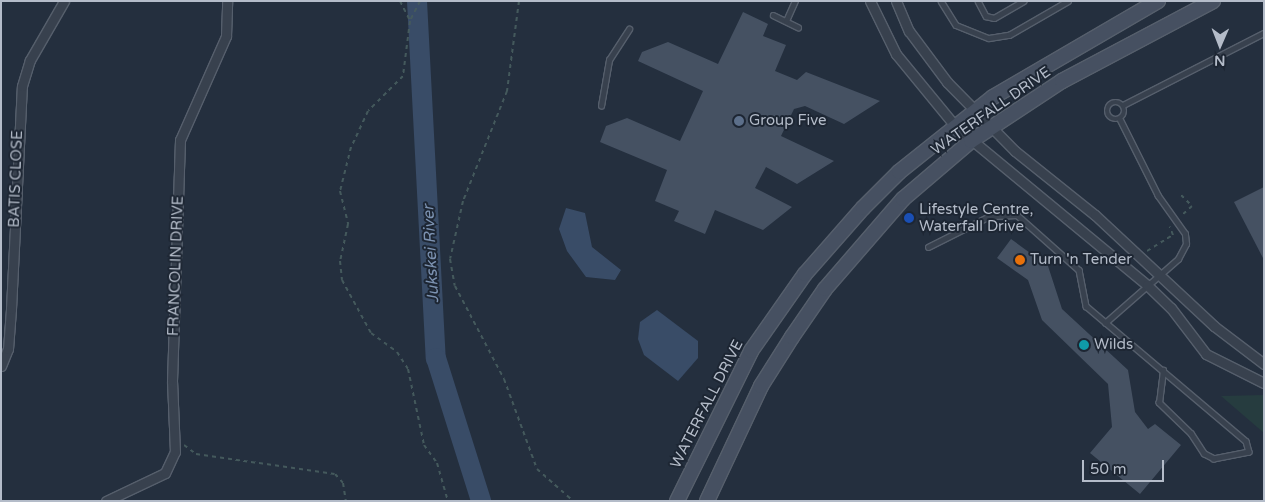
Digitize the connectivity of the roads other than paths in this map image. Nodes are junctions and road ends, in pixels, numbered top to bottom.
1 (64, 1) edge
2 (228, 1) edge
3 (795, 1) edge
4 (870, 1) edge
5 (896, 1) edge
6 (941, 1) edge
7 (978, 1) edge
8 (1022, 1) edge
9 (1068, 1) edge
10 (1158, 1) edge
11 (1212, 1) edge
12 (773, 15) dead end
13 (786, 21) junction
14 (798, 26) dead end
15 (629, 29) dead end
16 (1264, 34) edge
17 (1124, 105) junction
18 (601, 106) dead end
19 (976, 111) junction
20 (1120, 120) junction
21 (956, 127) junction
22 (992, 128) junction
23 (971, 141) junction
24 (928, 247) dead end
25 (1161, 274) junction
26 (1147, 285) junction
27 (1105, 323) junction
28 (1264, 364) edge
29 (1, 366) edge
30 (1163, 370) junction
31 (1264, 383) edge
32 (677, 500) edge
33 (106, 501) edge
34 (707, 501) edge

1 - 29 street, BATIS CLOSE
2 - 33 street, FRANCOLIN DRIVE
3 - 13 lane
4 - 21 street
5 - 19 street
6 - 9 lane
7 - 8 lane
10 - 19 main road, WATERFALL DRIVE
11 - 22 main road, WATERFALL DRIVE
12 - 13 lane
13 - 14 lane
15 - 18 lane
16 - 17 lane
17 - 20 lane
17 - 20 lane
19 - 21 main road, WATERFALL DRIVE
19 - 22 street
20 - 25 lane
21 - 23 street
21 - 32 main road, WATERFALL DRIVE
22 - 23 main road, WATERFALL DRIVE
22 - 25 street
23 - 26 street
23 - 34 main road, WATERFALL DRIVE
24 - 27 lane
25 - 26 lane
25 - 28 street
26 - 27 lane
26 - 31 street
27 - 30 lane
30 - 30 lane

